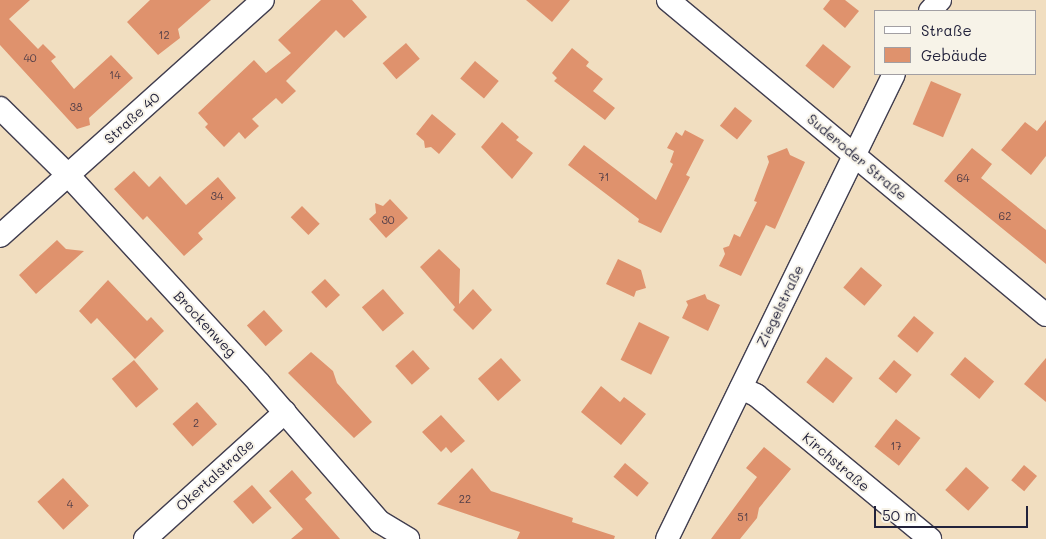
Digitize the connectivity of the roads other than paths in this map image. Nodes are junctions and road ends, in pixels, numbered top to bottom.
1 (263, 0) edge
2 (668, 0) edge
3 (940, 0) edge
4 (931, 10) edge
5 (894, 75) edge
6 (0, 108) edge
7 (855, 154) junction
8 (68, 175) junction
9 (0, 236) edge
10 (1046, 315) edge
11 (741, 388) junction
12 (285, 412) junction
13 (145, 539) edge
14 (408, 539) edge
15 (667, 539) edge
16 (930, 539) edge

1 - 8 street, Straße 40
2 - 7 street, Suderoder Straße
3 - 4 street
5 - 7 street, Ziegelstraße
6 - 8 street, Brockenweg
7 - 10 street, Suderoder Straße
7 - 11 street, Ziegelstraße
8 - 9 street, Straße 40
8 - 12 street, Brockenweg
11 - 15 street, Ziegelstraße
11 - 16 street, Kirchstraße
12 - 13 street, Okertalstraße
12 - 14 street, Brockenweg

